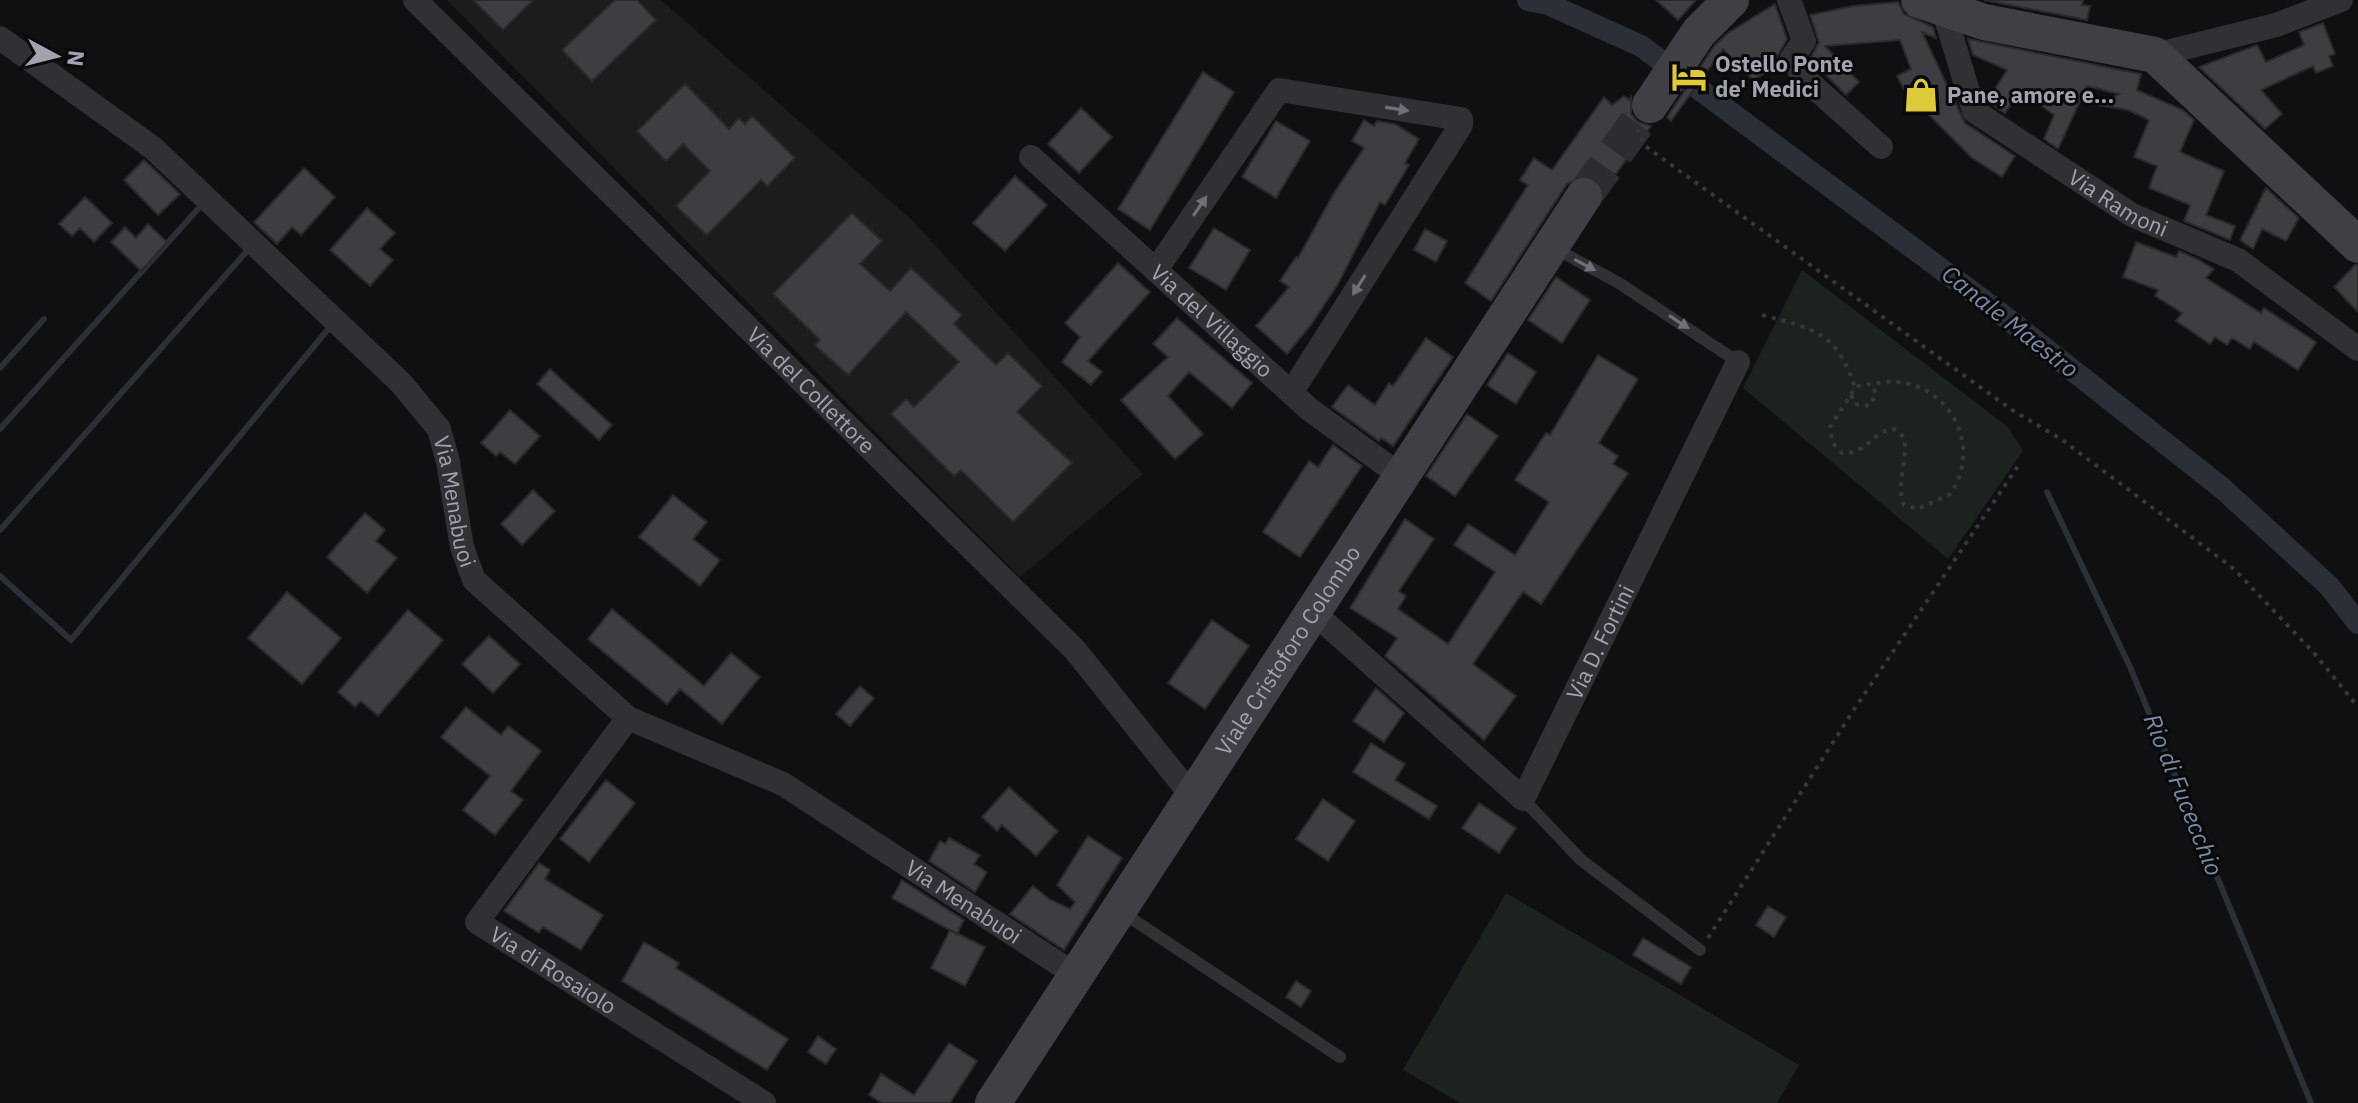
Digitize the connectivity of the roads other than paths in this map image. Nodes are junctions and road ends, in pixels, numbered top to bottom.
1 (415, 0) edge
2 (1731, 0) edge
3 (1789, 0) edge
4 (2341, 0) edge
5 (1930, 2) edge
6 (0, 38) edge
7 (2155, 55) junction
8 (1643, 115) tunnel mouth
9 (1881, 147) dead end
10 (1031, 157) dead end
11 (1584, 196) tunnel mouth
12 (2358, 245) edge
13 (1551, 246) junction
14 (1156, 270) junction
15 (2358, 349) edge
16 (1738, 362) joint
17 (1291, 393) junction
18 (1401, 476) junction
19 (1313, 612) junction
20 (628, 718) junction
21 (1192, 796) junction
22 (1523, 799) junction
23 (1118, 910) junction
24 (1700, 950) road end
25 (1076, 975) junction
26 (1340, 1057) dead end
27 (764, 1103) edge
28 (993, 1103) edge

1 - 21 street, Via del Collettore
2 - 8 street
3 - 9 street
4 - 7 street
5 - 7 street
5 - 15 street, Via Ramoni
6 - 20 street, Via Menabuoi
7 - 12 street
10 - 14 street, Via del Villaggio
11 - 13 street, Viale Cristoforo Colombo
13 -> 16 lane, Via D. Fortini
13 - 18 street, Viale Cristoforo Colombo
14 - 17 street, Via del Villaggio
14 -> 17 street
16 - 22 street, Via D. Fortini
17 - 18 street, Via del Villaggio
18 - 19 street, Viale Cristoforo Colombo
19 - 21 street, Viale Cristoforo Colombo
19 - 22 street
20 - 25 street, Via Menabuoi
20 - 27 street, Via di Rosaiolo
21 - 23 street, Viale Cristoforo Colombo
22 - 24 lane
23 - 25 street, Viale Cristoforo Colombo
23 - 26 lane
25 - 28 street, Viale Cristoforo Colombo

